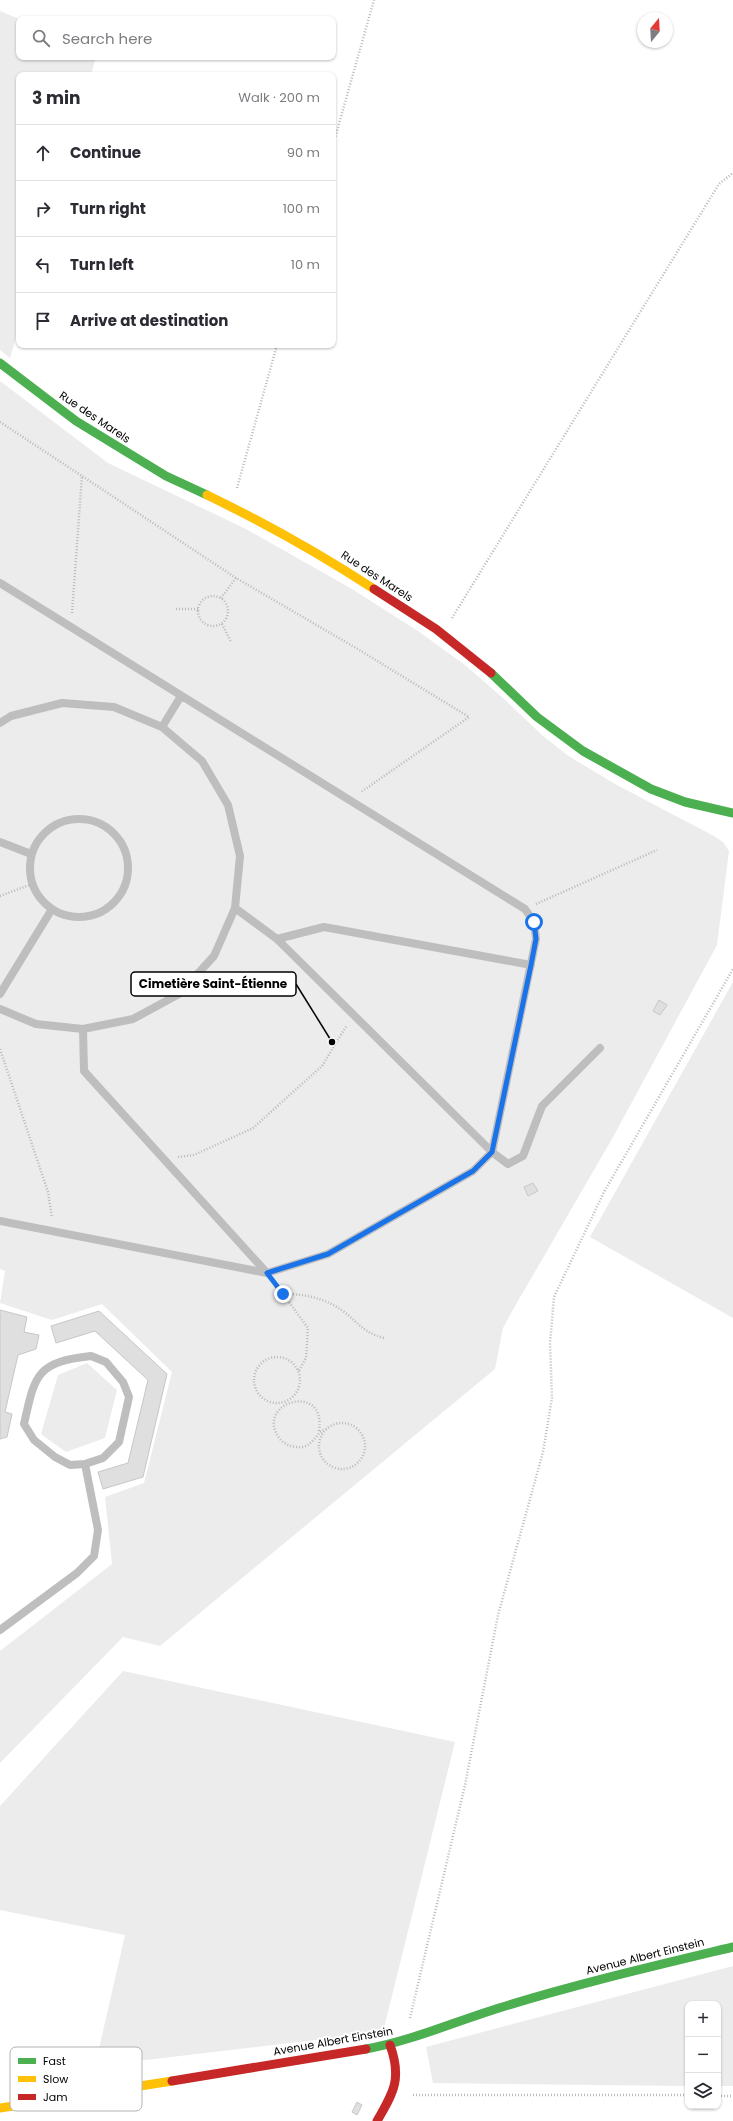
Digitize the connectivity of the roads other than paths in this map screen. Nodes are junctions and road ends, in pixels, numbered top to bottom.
1 (0, 363) edge
2 (0, 583) edge
3 (181, 696) junction
4 (0, 723) edge
5 (162, 727) junction
6 (733, 813) edge
7 (0, 842) edge
8 (31, 854) junction
9 (235, 908) junction
10 (52, 910) junction
11 (277, 939) junction
12 (531, 965) junction
13 (0, 994) edge
14 (0, 1009) edge
15 (83, 1029) junction
16 (600, 1048) dead end
17 (492, 1152) junction
18 (0, 1221) edge
19 (267, 1273) junction
20 (85, 1464) junction
21 (0, 1630) edge
22 (733, 1947) edge
23 (390, 2045) junction
24 (142, 2086) edge
25 (10, 2106) edge
26 (0, 2108) edge
27 (378, 2121) edge

1 - 6 street, Rue des Marels
2 - 3 lane
3 - 5 lane
3 - 12 lane
4 - 5 lane
5 - 9 lane
7 - 8 lane
8 - 10 lane
8 - 10 lane
9 - 11 lane
9 - 15 lane
10 - 13 lane
11 - 12 lane
11 - 17 lane
12 - 17 lane
14 - 15 lane
15 - 19 lane
16 - 17 lane
17 - 19 lane
18 - 19 lane
20 - 20 lane
20 - 21 lane
22 - 23 street, Avenue Albert Einstein
23 - 24 street, Avenue Albert Einstein
23 - 27 street
25 - 26 street, Avenue Albert Einstein

